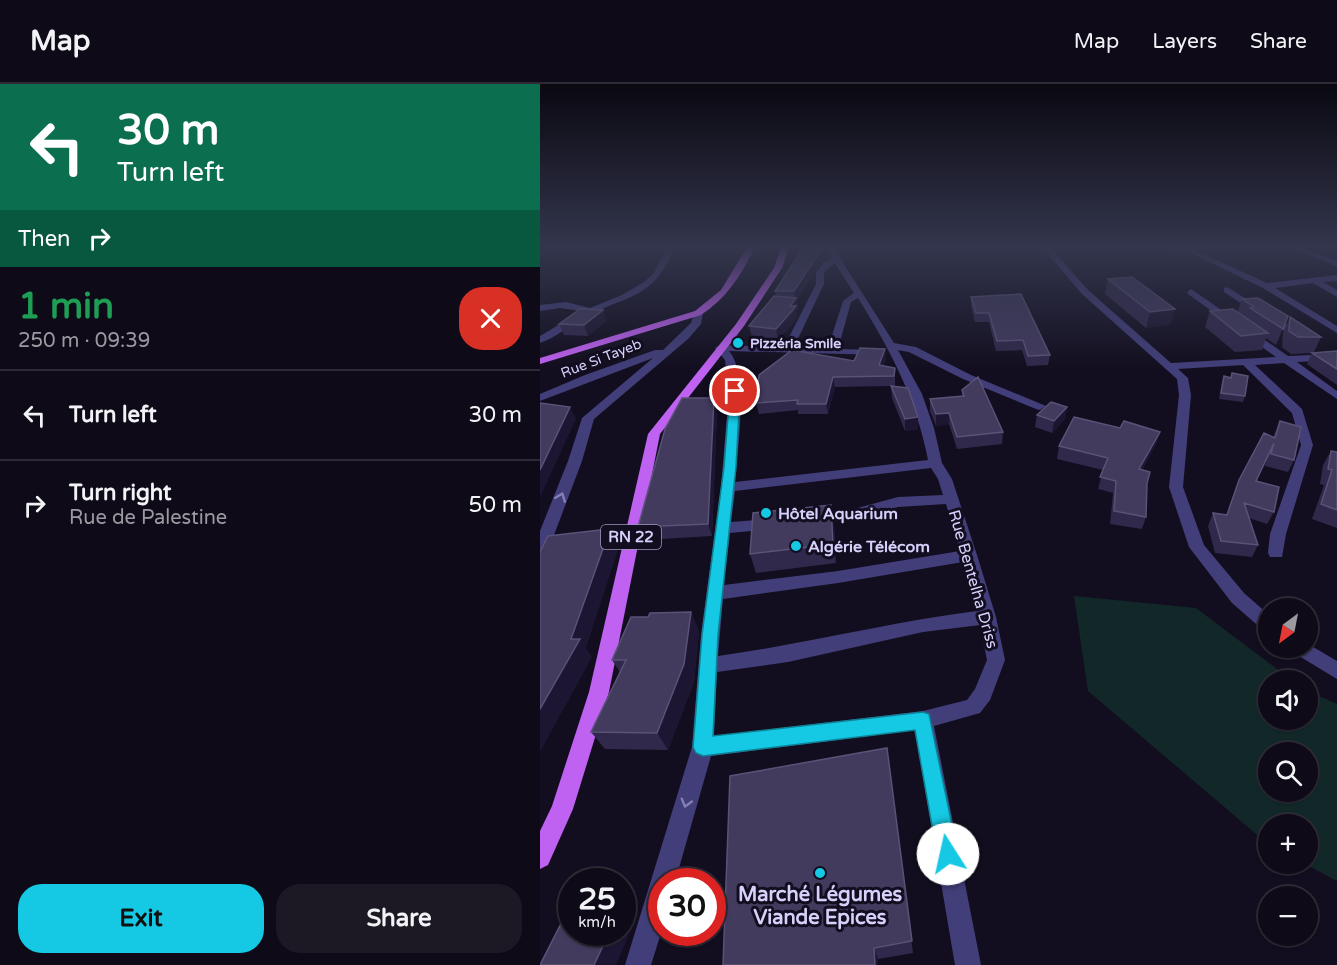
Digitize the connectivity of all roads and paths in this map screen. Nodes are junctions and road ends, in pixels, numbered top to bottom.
1 (642, 288) edge
2 (729, 288) edge
3 (764, 288) edge
4 (818, 288) edge
5 (854, 288) edge
6 (1082, 288) edge
7 (1269, 288) edge
8 (1227, 290) dead end
9 (1191, 292) dead end
10 (858, 294) junction
11 (540, 308) edge
12 (591, 311) junction
13 (698, 313) junction
14 (1337, 330) edge
15 (540, 340) edge
16 (673, 346) junction
17 (720, 348) junction
18 (788, 350) junction
19 (892, 350) junction
20 (832, 352) junction
21 (1335, 358) edge
22 (1286, 359) junction
23 (540, 361) edge
24 (1246, 362) junction
25 (1169, 366) junction
26 (1337, 396) edge
27 (540, 398) edge
28 (1040, 406) dead end
29 (935, 463) junction
30 (728, 487) junction
31 (951, 499) junction
32 (724, 528) junction
33 (540, 551) edge
34 (1276, 553) dead end
35 (969, 555) junction
36 (716, 593) junction
37 (1258, 615) edge
38 (987, 617) junction
39 (1316, 658) edge
40 (708, 665) junction
41 (1337, 671) edge
42 (923, 720) junction
43 (703, 747) junction
44 (540, 857) edge
45 (667, 868) edge
46 (648, 932) edge
47 (638, 965) edge
48 (968, 965) edge

1 - 12 street
2 - 13 main road
3 - 17 main road, RN 22
4 - 18 street
5 - 10 street, Rue Bentelha Driss
6 - 25 street
7 - 14 street
8 - 21 street
9 - 22 street
10 - 19 street, Rue Bentelha Driss
10 - 20 street
11 - 12 street
12 - 15 street
13 - 16 street
13 - 23 main road
16 - 27 street, Rue Si Tayeb
33 -> 16 street
17 - 18 street
17 - 30 street
17 - 44 main road, RN 22
18 - 20 street
19 - 20 street
19 - 28 street
19 - 29 street, Rue Bentelha Driss
21 - 22 street
22 - 24 street
22 - 26 street
24 - 25 street
24 - 34 street
25 - 37 street
29 - 30 street
29 - 31 street, Rue Bentelha Driss
30 - 32 street
31 - 32 street
31 - 35 street, Rue Bentelha Driss
32 - 36 street
35 - 36 street
35 - 38 street, Rue Bentelha Driss
36 - 40 street
38 - 40 street
38 - 42 street, Rue Bentelha Driss
39 - 41 street
40 - 43 street
42 - 43 street, Rue Bentelha Driss
42 - 48 street
43 -> 45 street
46 - 47 street

